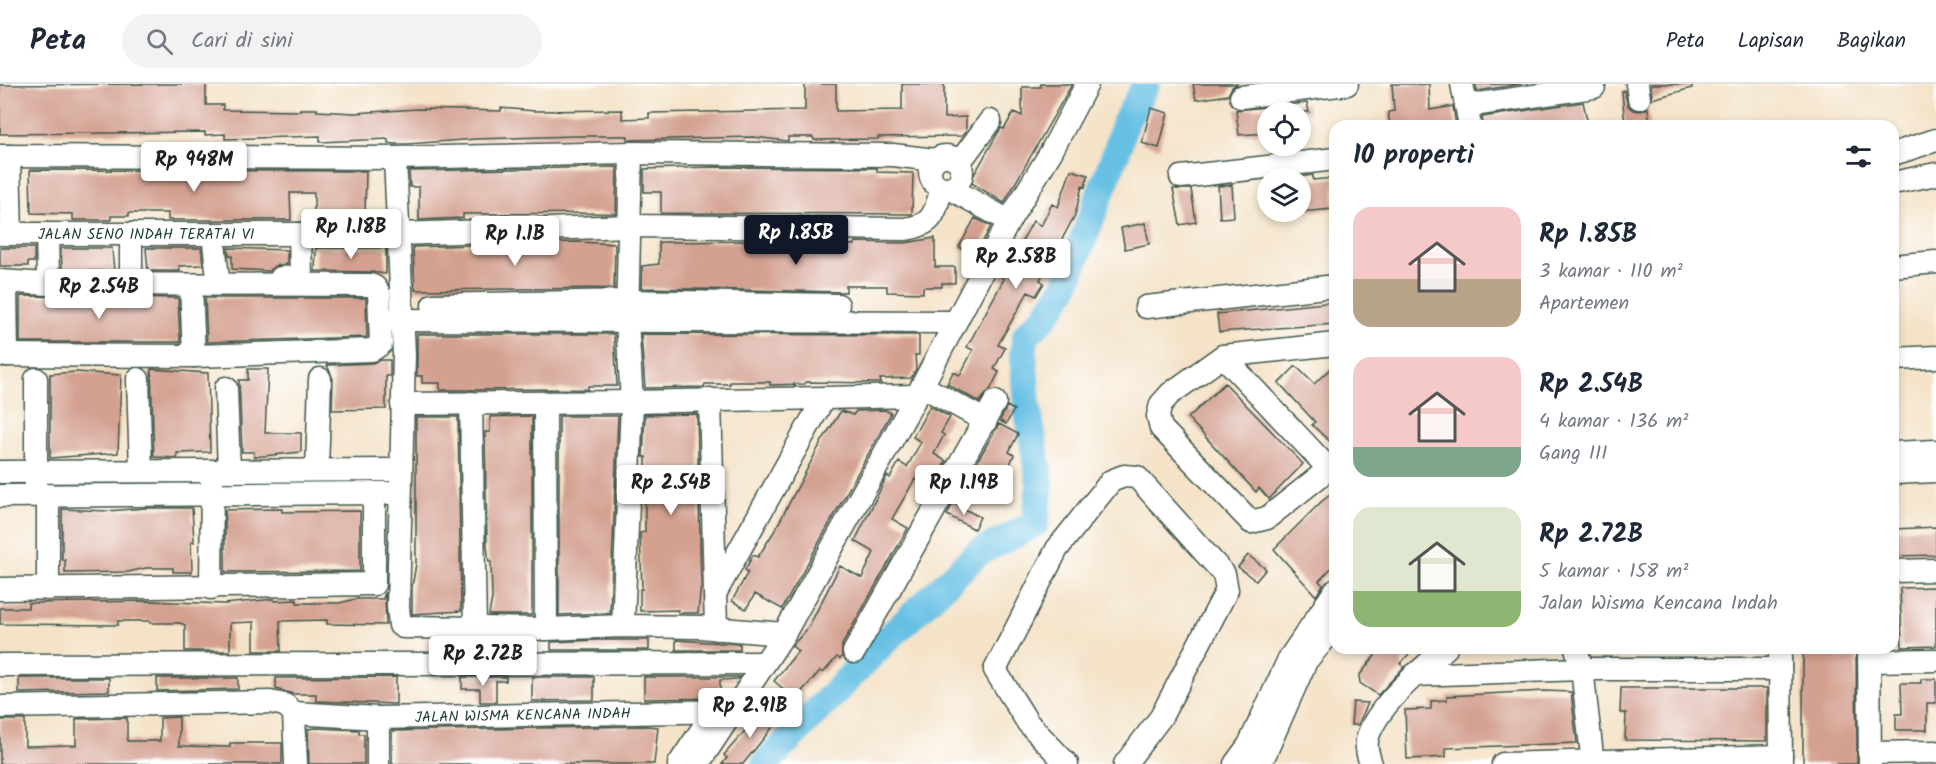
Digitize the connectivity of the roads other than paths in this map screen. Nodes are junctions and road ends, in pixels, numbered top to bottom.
1 (1087, 84) edge
2 (1347, 84) edge
3 (1462, 84) edge
4 (1594, 87) dead end
5 (1241, 97) dead end
6 (1468, 116) edge
7 (990, 121) dead end
8 (1936, 140) edge
9 (1899, 152) edge
10 (631, 153) junction
11 (4, 156) edge
12 (395, 158) junction
13 (1329, 160) edge
14 (1936, 174) edge
15 (1181, 177) dead end
16 (953, 179) junction
17 (1899, 182) edge
18 (1012, 215) junction
19 (630, 226) junction
20 (6, 234) edge
21 (47, 234) junction
22 (131, 234) junction
23 (213, 234) junction
24 (300, 234) junction
25 (398, 234) junction
26 (1936, 262) edge
27 (1899, 265) edge
28 (48, 278) junction
29 (131, 278) junction
30 (218, 278) junction
31 (2, 279) edge
32 (191, 285) junction
33 (1329, 287) edge
34 (1146, 307) dead end
35 (628, 311) junction
36 (395, 315) junction
37 (958, 315) junction
38 (1329, 345) edge
39 (4, 355) edge
40 (194, 356) junction
41 (1223, 356) junction
42 (1936, 357) edge
43 (1899, 359) edge
44 (36, 379) dead end
45 (138, 379) dead end
46 (320, 380) dead end
47 (226, 388) dead end
48 (918, 391) junction
49 (824, 398) junction
50 (710, 399) junction
51 (632, 402) junction
52 (471, 403) junction
53 (545, 403) junction
54 (402, 404) junction
55 (1936, 451) edge
56 (1899, 453) edge
57 (1329, 463) edge
58 (1329, 468) edge
59 (317, 470) junction
60 (401, 470) junction
61 (141, 471) junction
62 (221, 471) junction
63 (1936, 471) edge
64 (0, 472) edge
65 (36, 472) junction
66 (1899, 473) edge
67 (374, 493) junction
68 (400, 493) junction
69 (212, 494) junction
70 (42, 495) junction
71 (0, 496) edge
72 (1936, 570) edge
73 (1899, 571) edge
74 (374, 584) junction
75 (399, 584) junction
76 (211, 588) junction
77 (0, 589) edge
78 (48, 589) junction
79 (715, 593) junction
80 (1326, 619) edge
81 (622, 626) junction
82 (474, 628) junction
83 (546, 629) junction
84 (716, 629) junction
85 (784, 634) junction
86 (855, 652) dead end
87 (1439, 654) edge
88 (1869, 655) edge
89 (1579, 658) edge
90 (1780, 658) edge
91 (1936, 660) edge
92 (764, 663) junction
93 (0, 665) edge
94 (194, 665) junction
95 (1414, 675) junction
96 (193, 705) junction
97 (0, 707) edge
98 (723, 712) junction
99 (294, 713) junction
100 (378, 718) junction
101 (1936, 752) edge
102 (1869, 759) edge
103 (1781, 760) edge
104 (1593, 763) edge
105 (296, 764) edge
106 (378, 764) edge
107 (679, 764) edge
108 (698, 764) edge
109 (1067, 764) edge
110 (1125, 764) edge
111 (1235, 764) edge
112 (1258, 764) edge
113 (1371, 764) edge
114 (1503, 764) edge

1 - 18 street
2 - 5 street
3 - 6 street
4 - 6 street
7 - 16 street
8 - 9 street
10 - 12 street
10 - 16 street
10 - 19 street
11 - 12 street
11 - 20 street
12 - 25 street
13 - 15 street
14 - 17 street
16 - 18 street
16 - 19 street, JALAN SENO INDAH TERATAI VI
18 - 37 street
19 - 25 street, JALAN SENO INDAH TERATAI VI
19 - 35 street
20 - 21 street, JALAN SENO INDAH TERATAI VI
21 - 22 street, JALAN SENO INDAH TERATAI VI
21 - 28 street
22 - 23 street, JALAN SENO INDAH TERATAI VI
22 - 29 street
23 - 24 street, JALAN SENO INDAH TERATAI VI
23 - 30 street
24 - 25 street, JALAN SENO INDAH TERATAI VI
24 - 30 street
25 - 36 street
26 - 27 street
28 - 29 street
28 - 31 street
29 - 30 street
31 - 32 street
31 - 39 street
32 - 36 street
32 - 40 street
33 - 34 street
35 - 36 street
35 - 37 street
35 - 51 street
36 - 40 street
36 - 54 street
37 - 48 street
38 - 41 street
39 - 40 street
41 - 57 street
41 - 58 street
42 - 43 street
44 - 65 street
45 - 61 street
46 - 59 street
47 - 62 street
48 - 49 street
48 - 85 street
48 - 86 street
49 - 50 street
49 - 79 street
50 - 51 street
50 - 79 street
51 - 53 street
51 - 81 street
52 - 53 street
52 - 54 street
52 - 82 street
53 - 83 street
54 - 60 street
55 - 56 street
59 - 60 street
59 - 62 street
60 - 68 street
61 - 62 street
61 - 65 street
62 - 69 street
63 - 66 street
64 - 65 street
65 - 70 street
67 - 68 street
67 - 69 street
67 - 74 street
68 - 75 street
69 - 70 street
69 - 76 street
70 - 71 street
70 - 78 street
72 - 73 street
74 - 75 street
74 - 76 street
75 - 82 street
76 - 78 street
77 - 78 street
79 - 84 street
80 - 111 street
80 - 112 street
81 - 83 street
81 - 84 street
82 - 83 street
84 - 85 street
85 - 92 street
87 - 95 street
88 - 91 street
88 - 102 street
89 - 90 street
89 - 95 street
89 - 104 street
90 - 103 street
92 - 94 street
92 - 98 street
93 - 94 street
94 - 96 street
95 - 113 street
96 - 97 street, JALAN WISMA KENCANA INDAH
96 - 99 street, JALAN WISMA KENCANA INDAH
98 - 100 street, JALAN WISMA KENCANA INDAH
98 - 107 street
98 - 108 street
99 - 100 street, JALAN WISMA KENCANA INDAH
99 - 105 street
100 - 106 street
101 - 102 street
103 - 104 street
104 - 114 street
109 - 110 street

